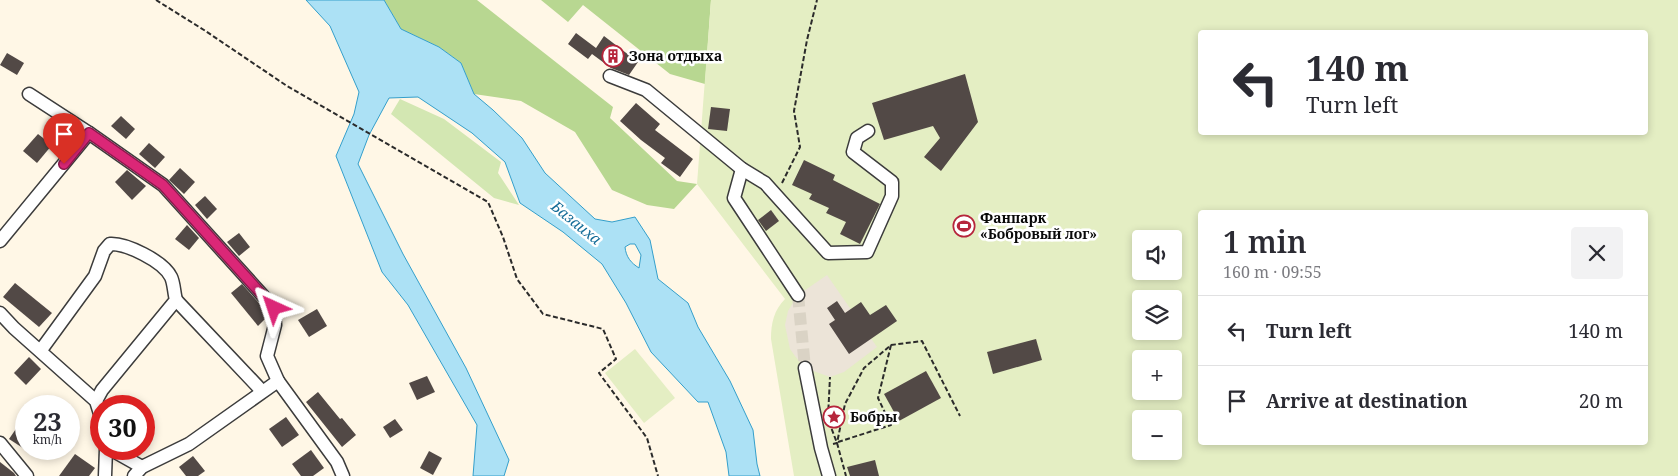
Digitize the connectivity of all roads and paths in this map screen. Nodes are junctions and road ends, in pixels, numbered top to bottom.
1 (156, 0) edge
2 (817, 0) edge
3 (610, 76) dead end
4 (30, 94) dead end
5 (868, 131) dead end
6 (89, 133) junction
7 (742, 169) junction
8 (776, 194) junction
9 (0, 241) edge
10 (798, 295) tunnel mouth
11 (176, 300) junction
12 (0, 313) edge
13 (891, 345) junction
14 (41, 350) junction
15 (805, 368) tunnel mouth
16 (830, 377) dead end
17 (278, 380) junction
18 (262, 391) junction
19 (90, 395) edge
20 (99, 395) edge
21 (960, 416) dead end
22 (0, 443) edge
23 (837, 443) junction
24 (821, 448) junction
25 (106, 460) edge
26 (124, 460) edge
27 (138, 471) edge
28 (27, 476) edge
29 (105, 476) edge
30 (343, 476) edge
31 (658, 476) edge
32 (829, 476) edge
33 (846, 476) edge

1 - 31 path
2 - 8 path
3 - 7 street
4 - 6 street
5 - 8 street
6 - 9 street
6 - 17 street
7 - 8 street
7 - 10 street
11 - 14 street
11 - 18 street
11 - 20 street
12 - 14 street
13 - 21 path
13 - 23 path
13 - 23 path
14 - 19 street
15 - 24 street
16 - 23 path
17 - 18 street
17 - 30 street
18 - 27 street
22 - 28 street
23 - 24 path
23 - 33 path
24 - 32 street
25 - 29 street
26 - 27 street

